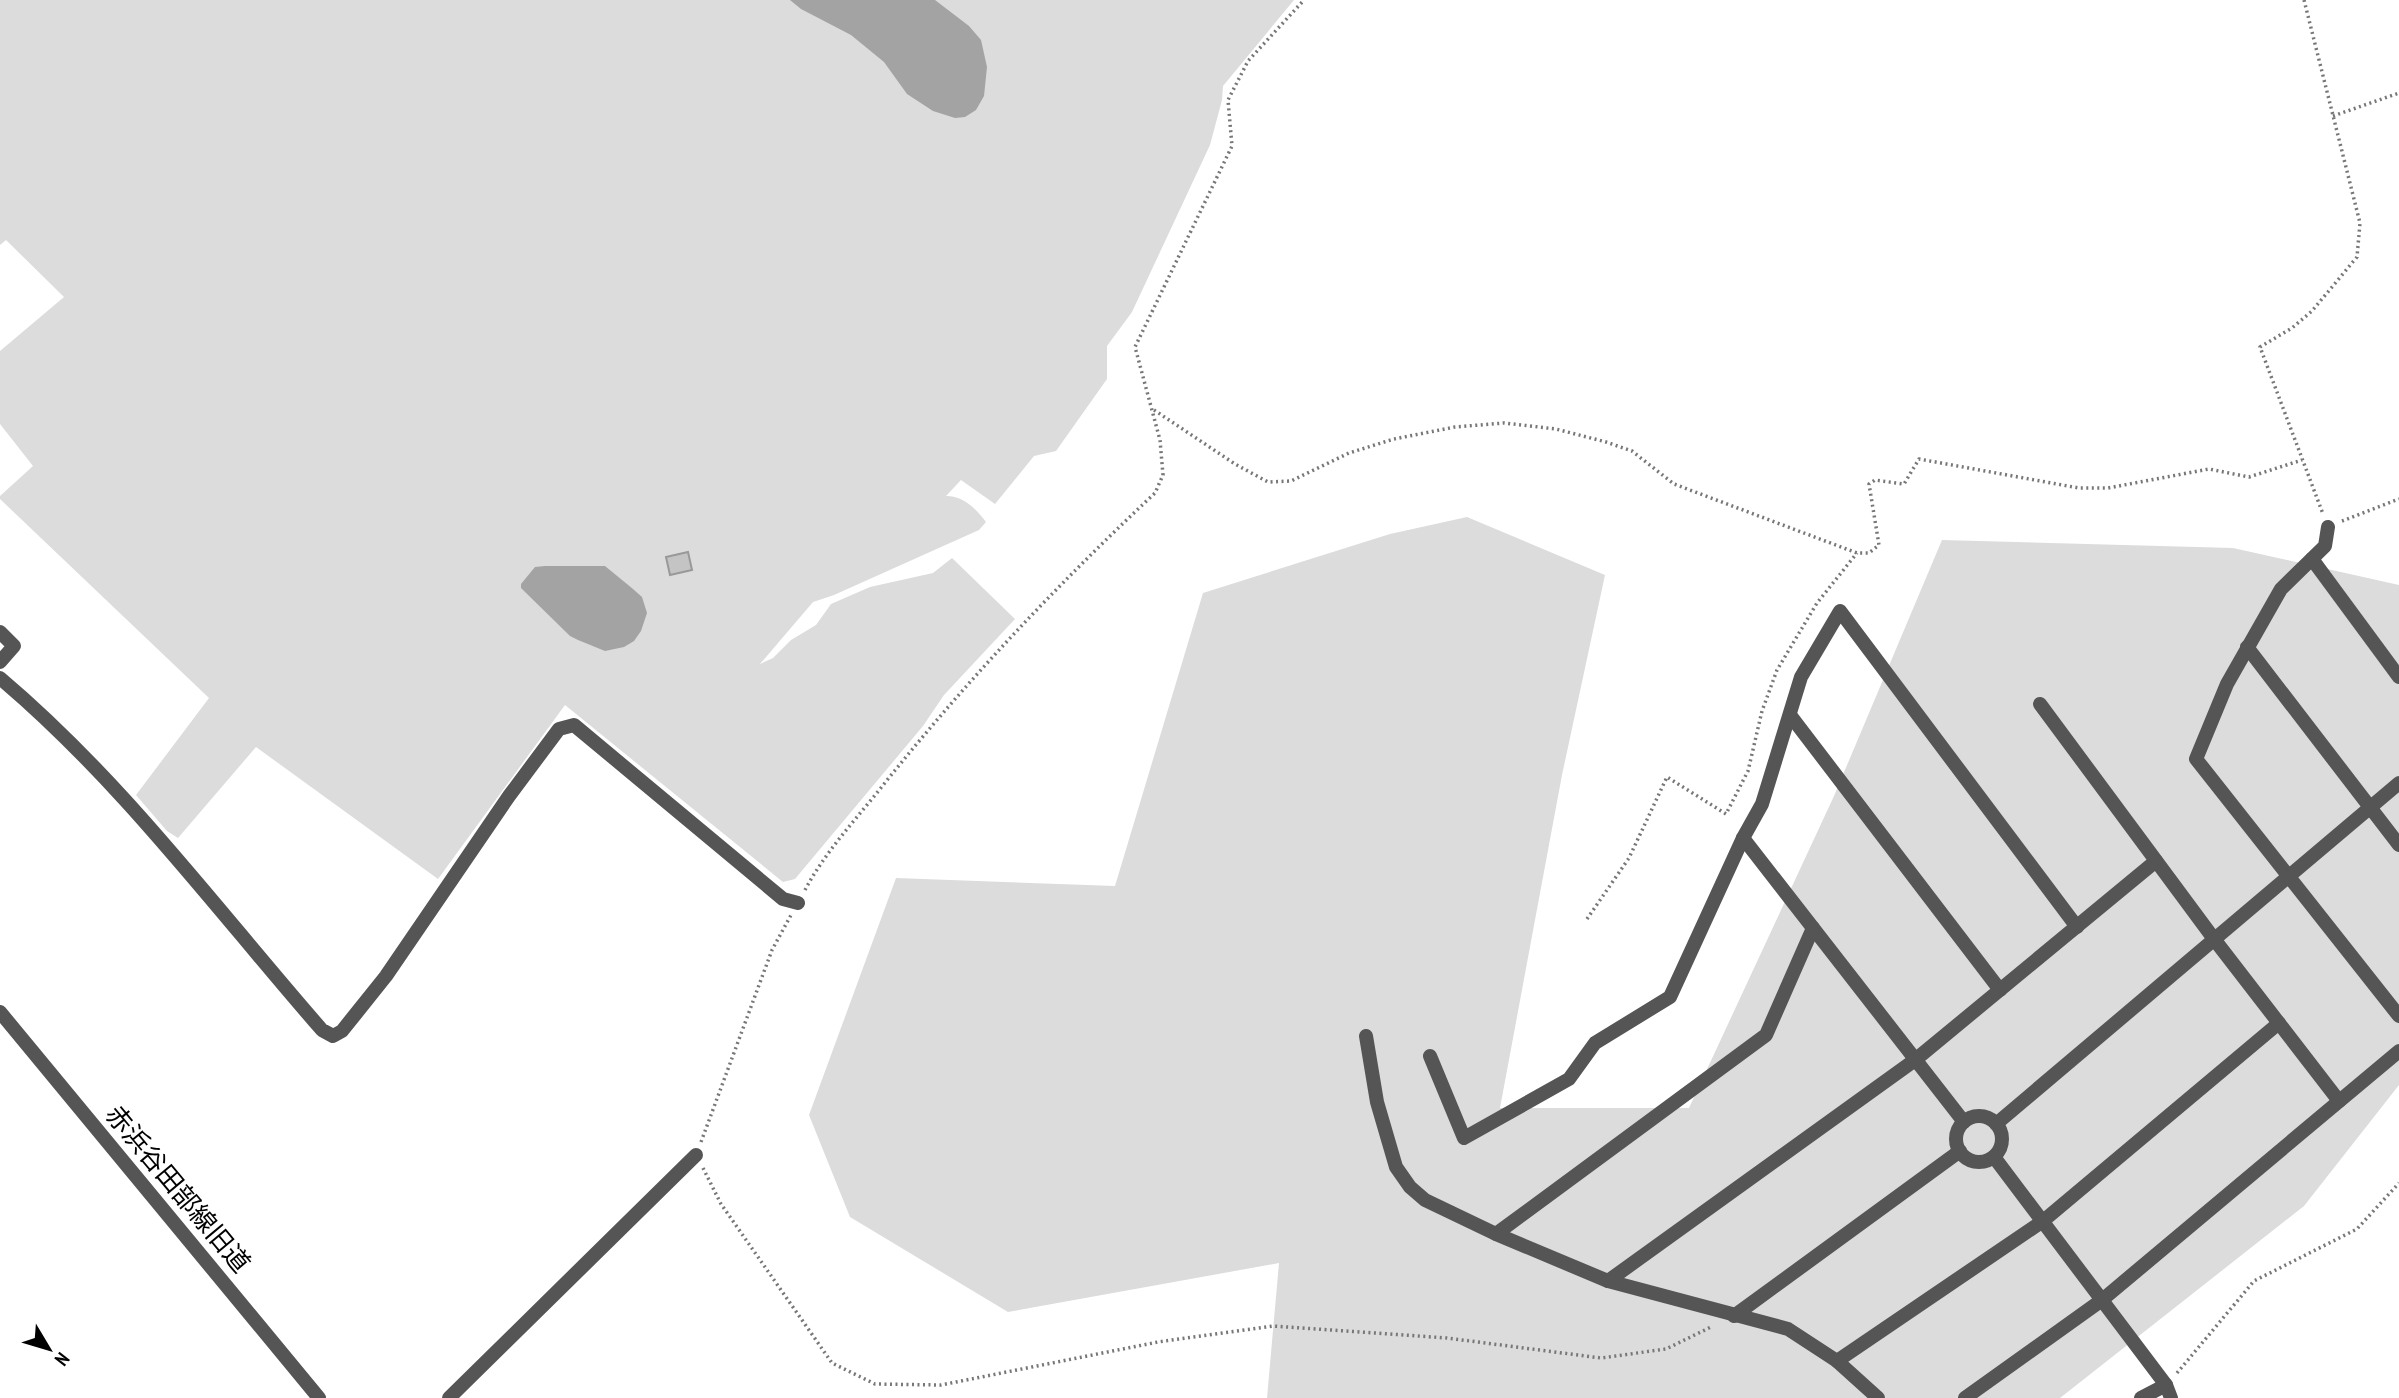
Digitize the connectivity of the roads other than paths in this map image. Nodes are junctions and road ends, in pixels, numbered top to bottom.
1 (2328, 527) road end
2 (2312, 559) junction
3 (0, 632) edge
4 (2248, 647) junction
5 (0, 662) edge
6 (2399, 677) edge
7 (0, 678) edge
8 (2040, 704) dead end
9 (1790, 715) junction
10 (2399, 783) edge
11 (2370, 807) junction
12 (1743, 838) junction
13 (2399, 845) edge
14 (2157, 861) junction
15 (2288, 877) junction
16 (798, 903) road end
17 (2077, 927) junction
18 (1813, 928) junction
19 (2214, 939) junction
20 (2000, 990) junction
21 (0, 1012) edge
22 (2399, 1016) edge
23 (2279, 1023) junction
24 (1366, 1036) dead end
25 (2399, 1051) edge
26 (1430, 1056) dead end
27 (1915, 1060) junction
28 (2339, 1101) junction
29 (1964, 1122) junction
30 (1996, 1124) junction
31 (1960, 1151) junction
32 (696, 1155) road end
33 (1994, 1157) junction
34 (2043, 1222) junction
35 (1496, 1234) junction
36 (1608, 1281) junction
37 (2102, 1300) junction
38 (1734, 1316) junction
39 (1837, 1361) junction
40 (2169, 1392) edge
41 (317, 1397) edge
42 (449, 1398) edge
43 (1878, 1398) edge
44 (1965, 1398) edge
45 (2141, 1398) edge

1 - 2 street
2 - 4 street
2 - 6 street
3 - 5 street
4 - 11 street
4 - 15 street
7 - 16 street
8 - 14 street
9 - 12 street
9 - 17 street
9 - 20 street
10 - 11 street
11 - 13 street
11 - 15 street
12 - 18 street
12 - 26 street
14 - 17 street
14 - 19 street
15 - 19 street
15 - 22 street
17 - 20 street
18 - 27 street
18 - 35 street
19 - 23 street
19 - 30 street
20 - 27 street
21 - 41 street, 赤浜谷田部線旧道
23 - 28 street
23 - 34 street
24 - 35 street
25 - 28 street
27 - 29 street
27 - 36 street
28 - 37 street
29 - 30 street
29 - 31 street
30 - 33 street
31 - 33 street
31 - 38 street
32 - 42 street
33 - 34 street
34 - 37 street
34 - 39 street
35 - 36 street
36 - 38 street
37 - 40 street
37 - 44 street
38 - 39 street
39 - 43 street
40 - 45 street

